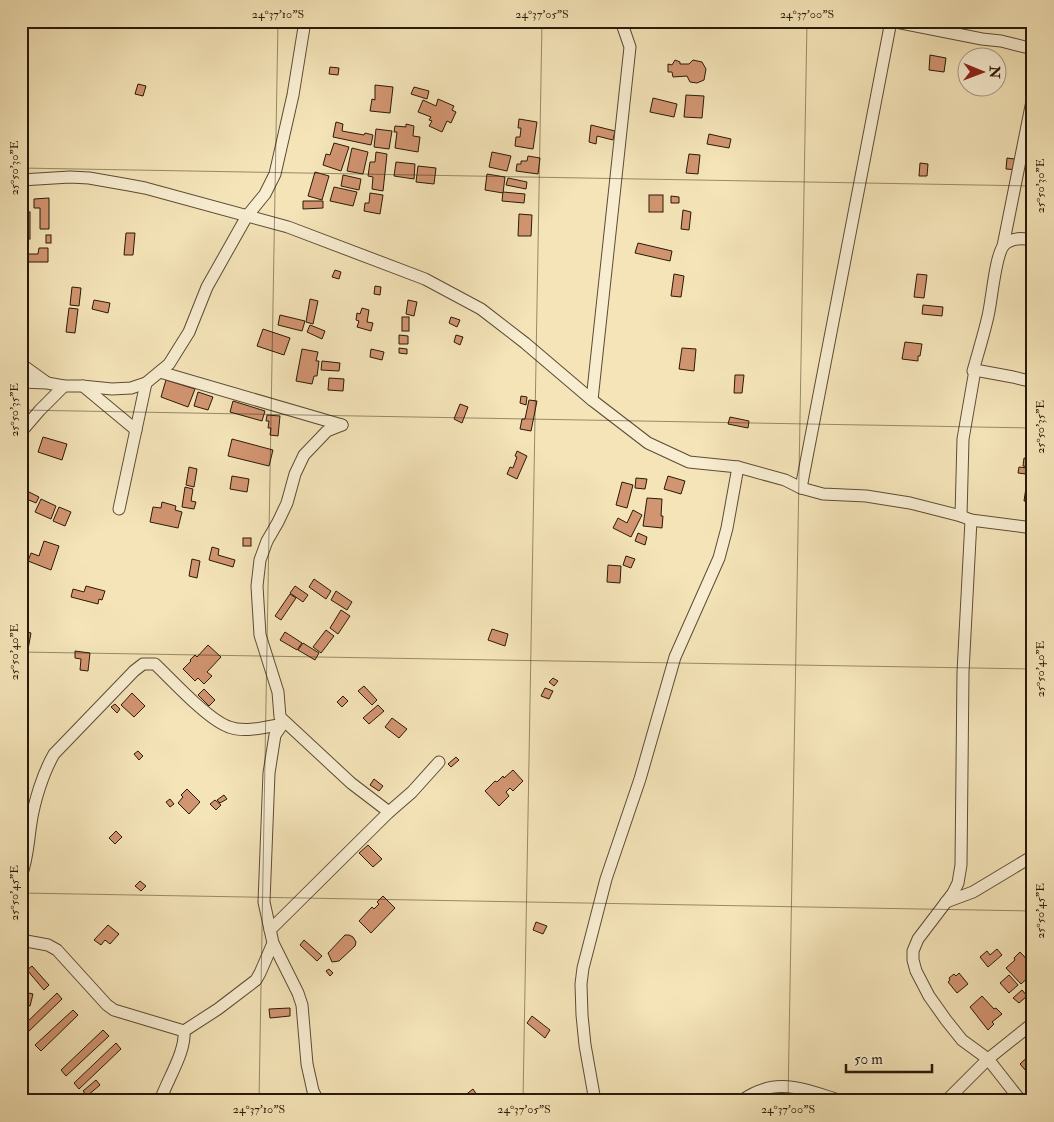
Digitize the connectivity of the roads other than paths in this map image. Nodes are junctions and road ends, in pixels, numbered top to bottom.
1 (305, 21) edge
2 (621, 21) edge
3 (891, 21) edge
4 (1033, 50) edge
5 (1033, 96) edge
6 (21, 180) edge
7 (247, 216) junction
8 (1033, 240) edge
9 (1003, 246) junction
10 (21, 364) edge
11 (975, 370) junction
12 (160, 372) junction
13 (21, 382) edge
14 (1033, 382) edge
15 (47, 383) junction
16 (146, 383) junction
17 (64, 386) junction
18 (82, 386) junction
19 (592, 400) junction
20 (136, 430) junction
21 (21, 432) edge
22 (738, 467) junction
23 (801, 488) junction
24 (120, 509) dead end
25 (966, 518) junction
26 (1033, 528) edge
27 (283, 723) junction
28 (439, 762) dead end
29 (389, 812) junction
30 (1033, 856) edge
31 (21, 876) edge
32 (946, 902) junction
33 (270, 930) junction
34 (21, 940) edge
35 (272, 942) junction
36 (1033, 1023) edge
37 (184, 1031) junction
38 (988, 1059) junction
39 (160, 1101) edge
40 (318, 1101) edge
41 (594, 1101) edge
42 (741, 1101) edge
43 (842, 1101) edge
44 (946, 1101) edge
45 (1022, 1101) edge

1 - 7 street
2 - 19 street
3 - 4 street
3 - 23 street
5 - 9 street
6 - 7 street
7 - 12 street
7 - 19 street
8 - 9 street
9 - 11 street
10 - 15 street
11 - 14 street
11 - 25 street
12 - 16 street
12 - 27 street
13 - 15 street
15 - 17 street
16 - 18 street
16 - 20 street
17 - 18 street
17 - 21 street
18 - 20 street
19 - 22 street
20 - 24 street
22 - 23 street
22 - 41 street
23 - 25 street
25 - 26 street
25 - 32 street
27 - 29 street
27 - 31 street
27 - 33 street
28 - 29 street
29 - 33 street
30 - 32 street
32 - 38 street
33 - 35 street
34 - 37 street
35 - 37 street
35 - 40 street
36 - 38 street
37 - 39 street
38 - 44 street
38 - 45 street
42 - 43 street

